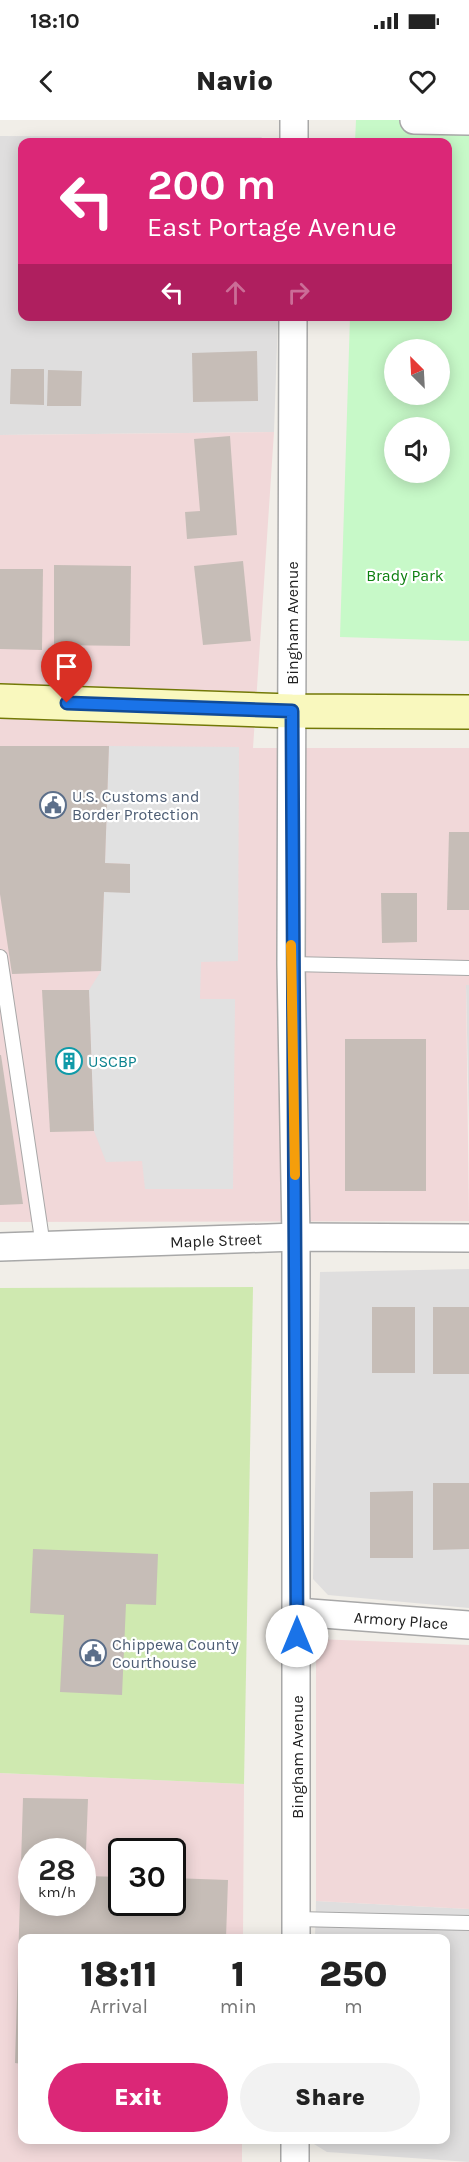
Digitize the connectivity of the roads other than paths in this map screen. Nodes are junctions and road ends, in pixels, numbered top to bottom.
1 (294, 120) edge
2 (414, 120) edge
3 (469, 121) edge
4 (294, 138) edge
5 (293, 321) edge
6 (0, 701) edge
7 (292, 711) junction
8 (469, 711) edge
9 (0, 957) edge
10 (291, 964) junction
11 (469, 968) edge
12 (296, 1237) junction
13 (469, 1238) edge
14 (43, 1246) junction
15 (0, 1247) edge
16 (297, 1612) junction
17 (469, 1625) edge
18 (469, 1923) edge
19 (296, 1928) edge
20 (295, 2144) edge
21 (295, 2162) edge

1 - 4 street
2 - 3 street
5 - 7 street, Bingham Avenue
6 - 7 main road
7 - 8 main road
7 - 10 street, Bingham Avenue
9 - 14 lane
10 - 11 lane
10 - 12 street, Bingham Avenue
12 - 13 street, Maple Street
12 - 14 street, Maple Street
12 - 16 street, Bingham Avenue
14 - 15 street, Maple Street
16 - 17 street, Armory Place
16 - 19 street, Bingham Avenue
18 - 19 lane
20 - 21 street

